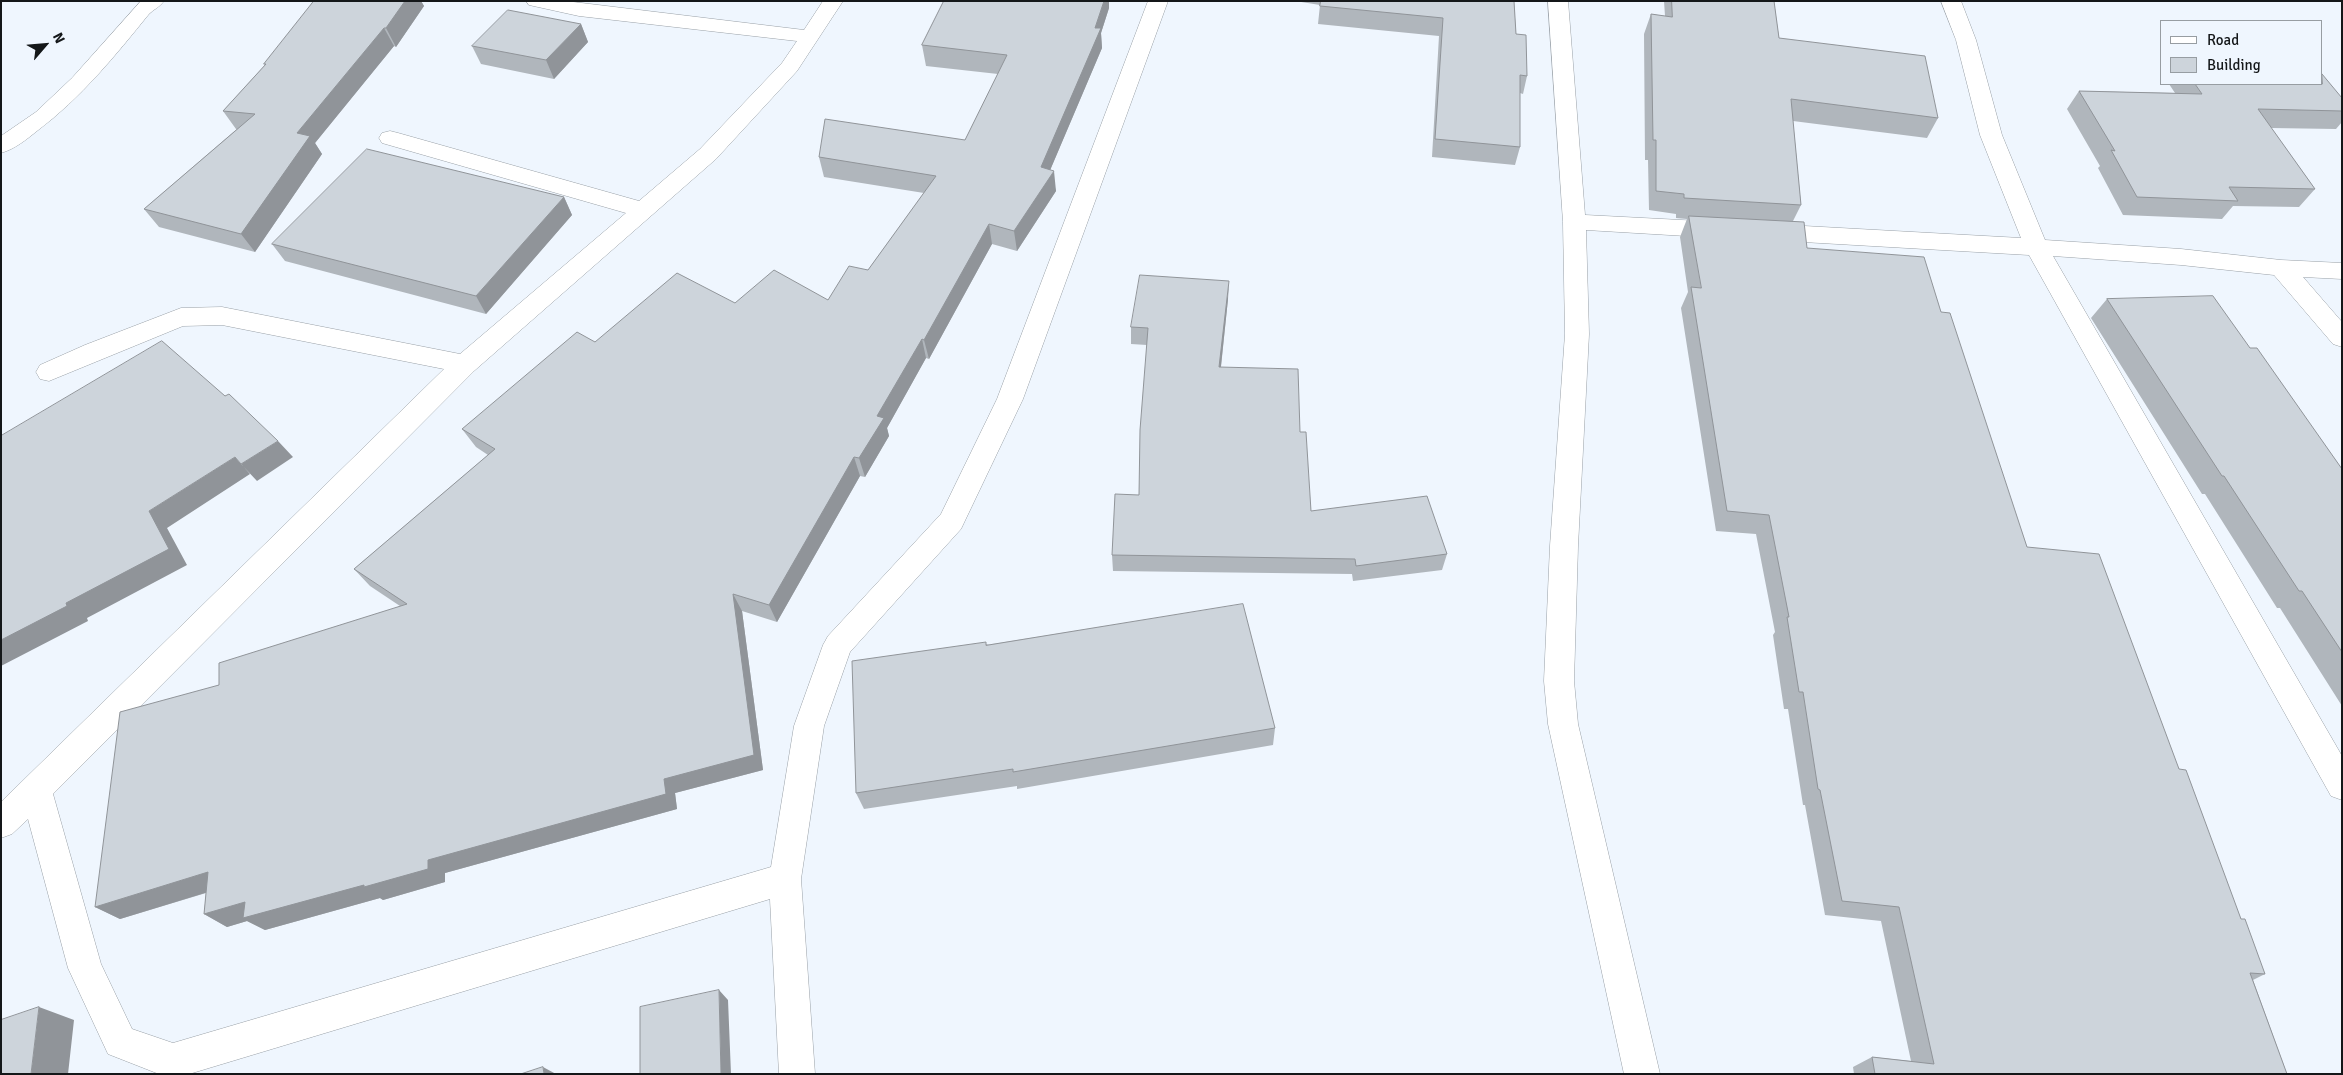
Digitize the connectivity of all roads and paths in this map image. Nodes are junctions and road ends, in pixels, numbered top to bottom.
1 (154, 1) edge
2 (536, 1) edge
3 (833, 1) edge
4 (1158, 1) edge
5 (1558, 1) edge
6 (1952, 1) edge
7 (810, 37) junction
8 (390, 138) dead end
9 (1, 146) edge
10 (643, 210) junction
11 (1574, 222) junction
12 (2036, 247) junction
13 (2280, 268) junction
14 (2342, 271) edge
15 (2342, 338) edge
16 (465, 364) junction
17 (49, 372) dead end
18 (2342, 786) edge
19 (36, 790) junction
20 (1, 822) edge
21 (785, 879) junction
22 (797, 1074) edge
23 (1642, 1074) edge

1 - 9 street
2 - 7 street
3 - 7 street
4 - 21 street
5 - 11 street
6 - 12 street
7 - 10 street
8 - 10 street
10 - 16 street
11 - 12 street
11 - 23 street
12 - 13 street
12 - 18 street
13 - 14 street
13 - 15 street
16 - 17 street
16 - 19 street
19 - 20 street
19 - 21 street
21 - 22 street

